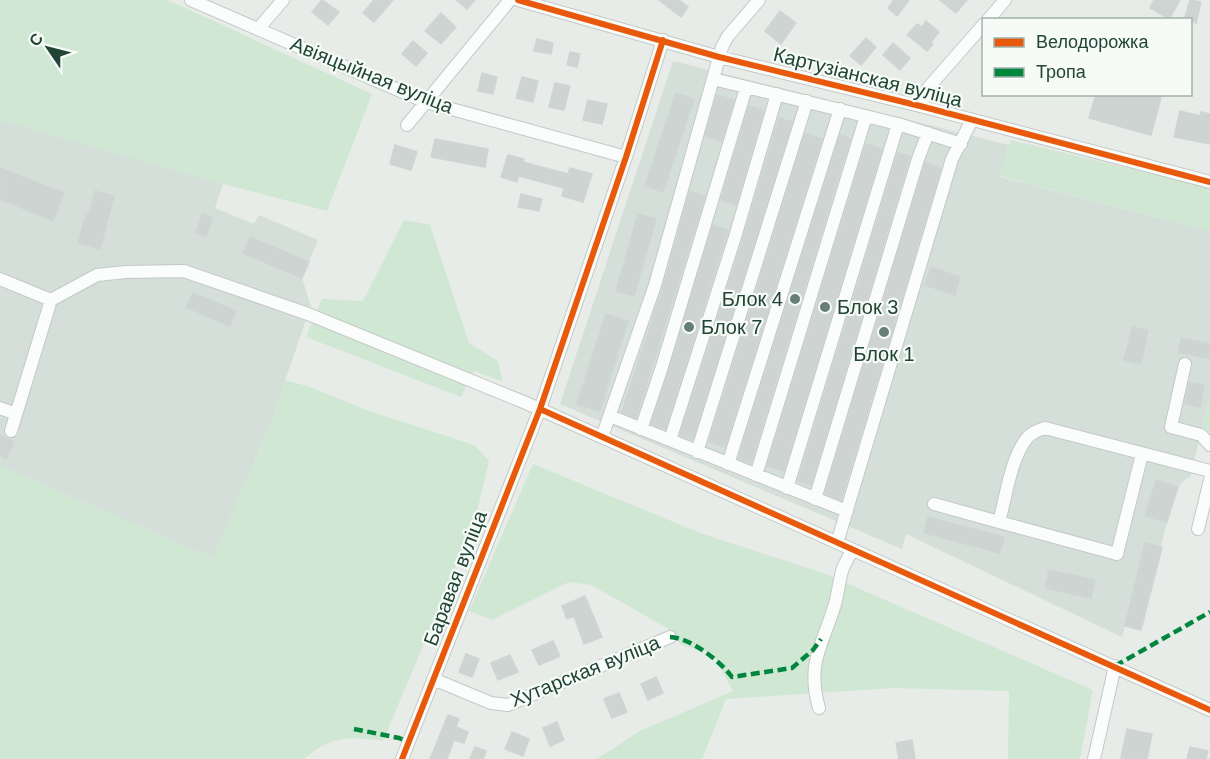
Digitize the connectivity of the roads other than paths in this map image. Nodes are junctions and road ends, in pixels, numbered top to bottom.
1 (191, 0) edge
2 (284, 0) edge
3 (510, 0) edge
4 (518, 0) edge
5 (759, 0) edge
6 (1005, 0) edge
7 (990, 18) edge
8 (982, 26) edge
9 (258, 29) junction
10 (663, 40) junction
11 (719, 57) junction
12 (713, 79) junction
13 (746, 88) junction
14 (777, 94) junction
15 (807, 101) junction
16 (426, 102) junction
17 (920, 106) junction
18 (840, 109) junction
19 (866, 116) junction
20 (972, 120) junction
21 (898, 124) junction
22 (407, 125) dead end
23 (928, 133) junction
24 (961, 144) junction
25 (626, 157) junction
26 (1210, 182) edge
27 (0, 279) edge
28 (51, 300) junction
29 (1185, 364) dead end
30 (0, 408) edge
31 (540, 409) junction
32 (16, 414) junction
33 (610, 416) junction
34 (641, 429) junction
35 (11, 431) dead end
36 (602, 437) junction
37 (670, 440) junction
38 (1210, 444) edge
39 (698, 452) junction
40 (1142, 454) junction
41 (728, 464) junction
42 (1210, 471) edge
43 (756, 475) junction
44 (1210, 480) edge
45 (787, 488) junction
46 (815, 499) junction
47 (934, 504) dead end
48 (847, 511) junction
49 (999, 522) junction
50 (1198, 529) dead end
51 (837, 543) junction
52 (852, 550) junction
53 (670, 637) dead end
54 (1115, 666) junction
55 (434, 679) junction
56 (819, 708) dead end
57 (1210, 710) edge
58 (402, 759) edge
59 (1094, 759) edge

1 - 9 street, Авіяцыйная вуліца
2 - 9 street
3 - 16 street
4 - 10 street, Картузіанская вуліца
5 - 11 street
6 - 7 street
8 - 17 street
9 - 16 street, Авіяцыйная вуліца
10 - 11 street, Картузіанская вуліца
10 - 25 street, Баравая вуліца
11 - 12 street
11 - 17 street, Картузіанская вуліца
12 - 13 street
12 - 33 street
13 - 14 street
13 - 34 street
14 - 15 street
14 - 37 street
15 - 18 street
15 - 39 street
16 - 22 street
16 - 25 street, Авіяцыйная вуліца
17 - 20 street, Картузіанская вуліца
18 - 19 street
18 - 41 street
19 - 21 street
19 - 43 street
20 - 24 street
20 - 26 street, Картузіанская вуліца
21 - 23 street
21 - 45 street
23 - 24 street
23 - 46 street
24 - 48 street
25 - 31 street, Баравая вуліца
27 - 28 street
28 - 31 street
28 - 32 street
29 - 38 street
30 - 32 street
31 - 36 street
31 - 55 street, Баравая вуліца
32 - 35 street
33 - 34 street
33 - 36 street
34 - 37 street
36 - 51 street
37 - 39 street
39 - 41 street
40 - 42 street
40 - 49 street
40 - 49 street
41 - 43 street
43 - 45 street
44 - 50 street
45 - 46 street
46 - 48 street
47 - 49 street
48 - 51 street
51 - 52 street
52 - 54 street
52 - 56 street
53 - 55 street, Хутарская вуліца
54 - 57 street
54 - 59 street
55 - 58 street, Баравая вуліца

